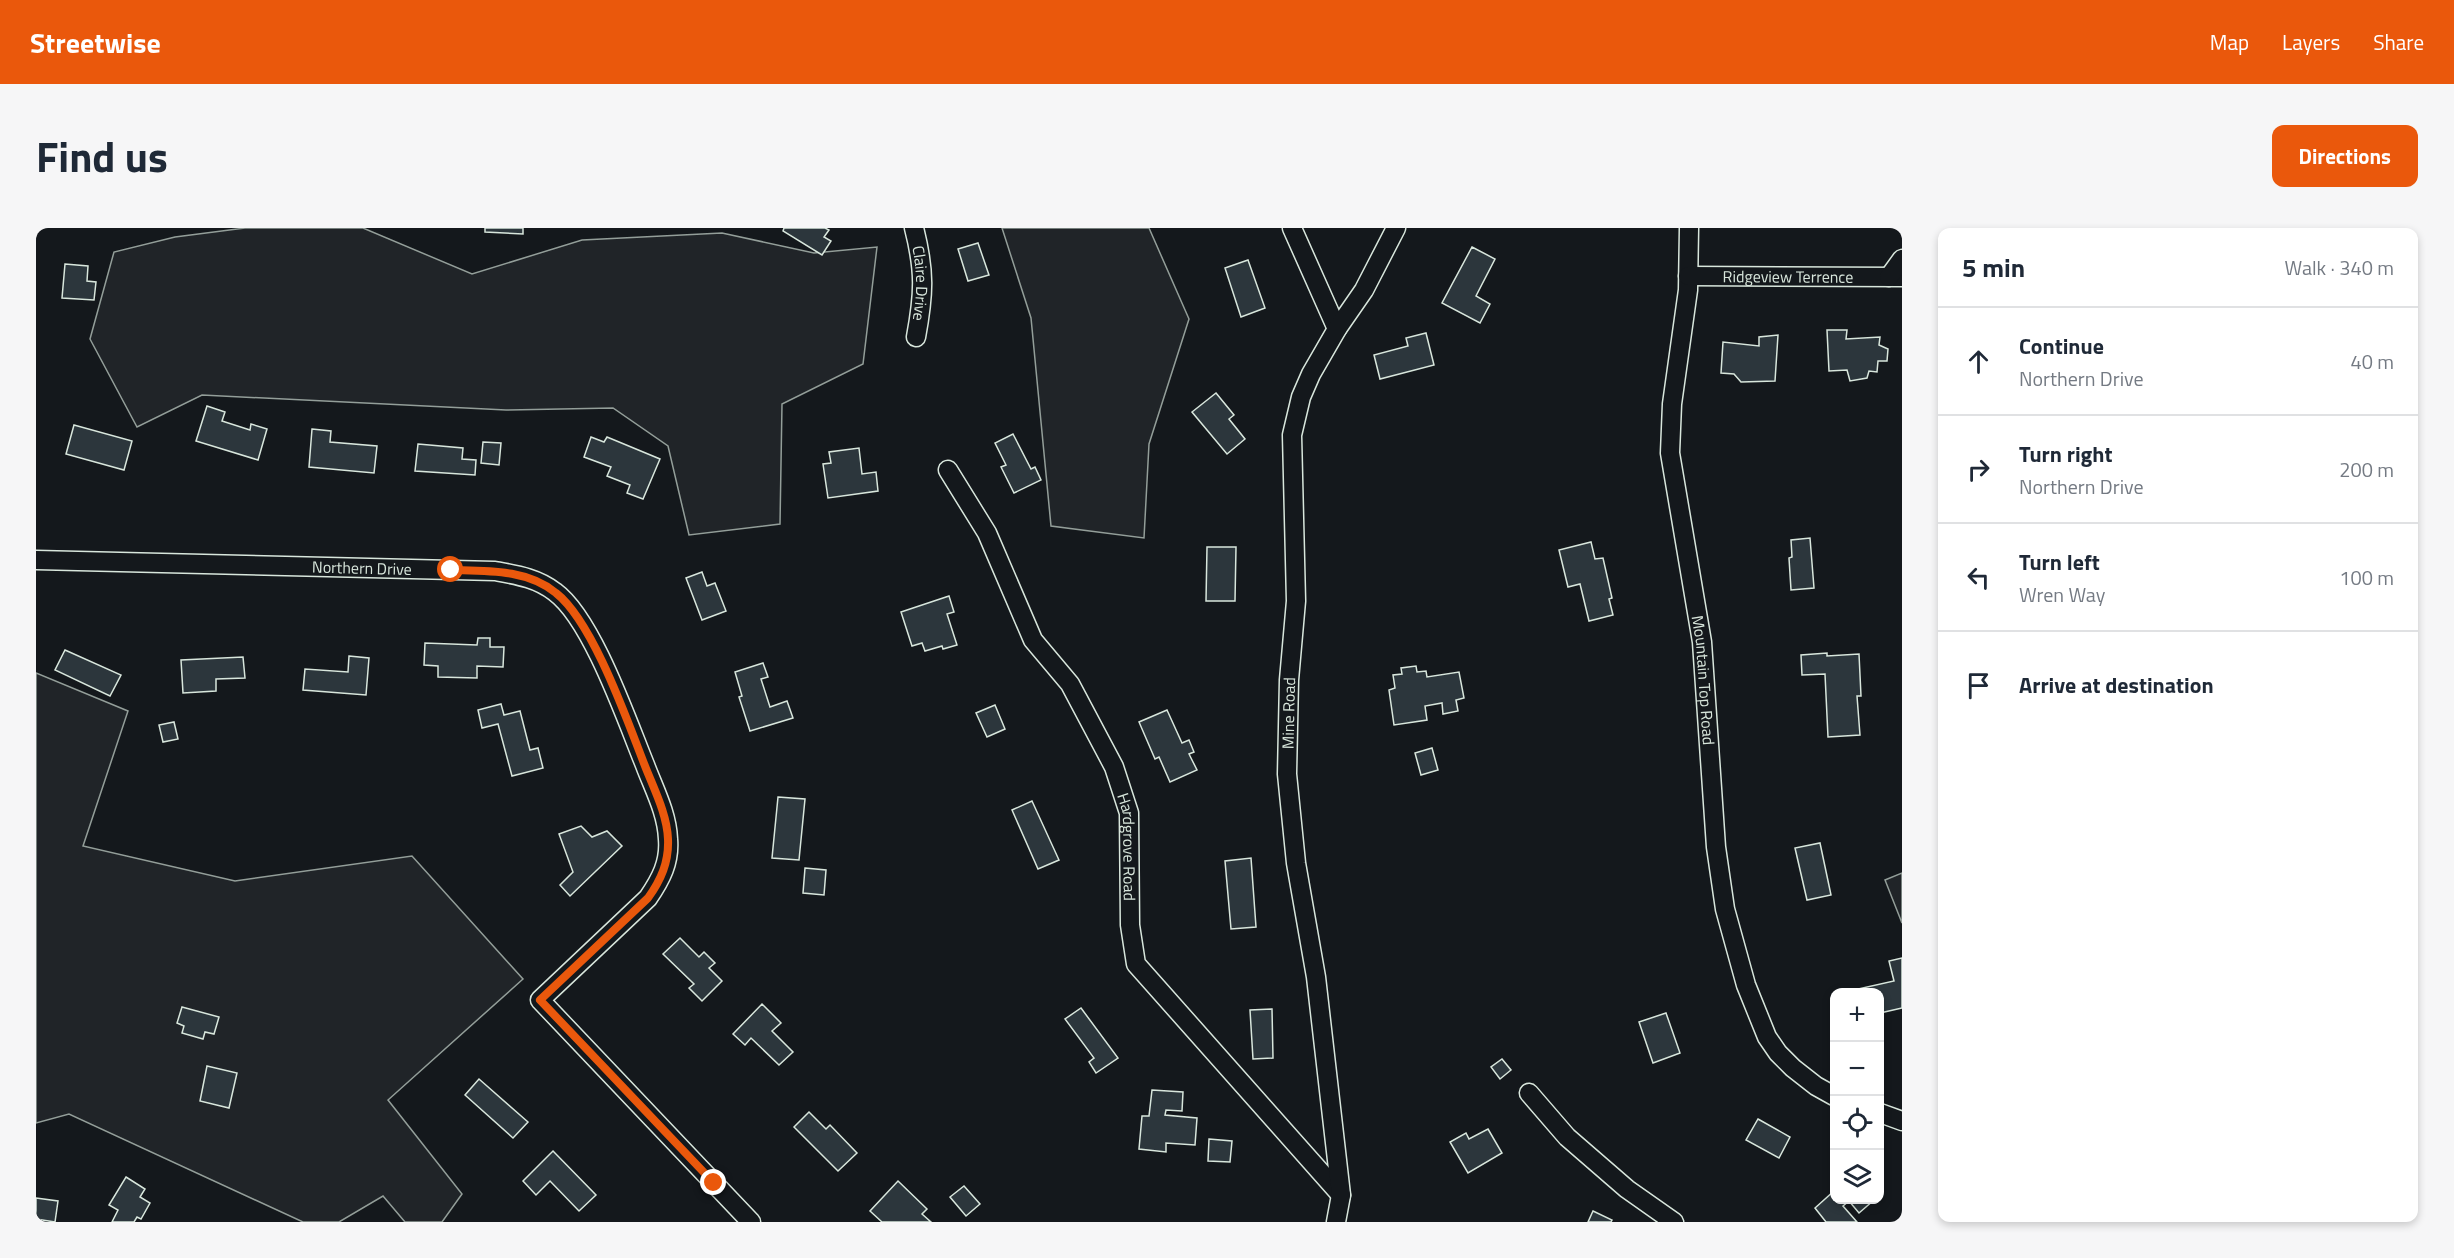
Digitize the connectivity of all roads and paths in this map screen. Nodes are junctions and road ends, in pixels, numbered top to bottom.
1 (914, 228) edge
2 (1292, 228) edge
3 (1396, 228) edge
4 (1689, 228) edge
5 (1902, 259) edge
6 (1688, 276) junction
7 (1895, 278) edge
8 (1337, 329) junction
9 (916, 338) dead end
10 (948, 470) dead end
11 (36, 560) edge
12 (1529, 1093) dead end
13 (1830, 1094) edge
14 (1884, 1114) edge
15 (1902, 1121) edge
16 (1341, 1195) junction
17 (751, 1222) edge
18 (1336, 1222) edge
19 (1674, 1222) edge

1 - 9 street, Claire Drive
2 - 8 street
3 - 8 street, Mine Road
4 - 6 street, Mountain Top Road
5 - 7 street, Ridgeview Terrence
6 - 7 street, Ridgeview Terrence
6 - 13 street, Mountain Top Road
8 - 16 street, Mine Road
10 - 16 street, Hardgrove Road
11 - 17 street, Northern Drive
12 - 19 street
14 - 15 street
16 - 18 street, Mine Road

